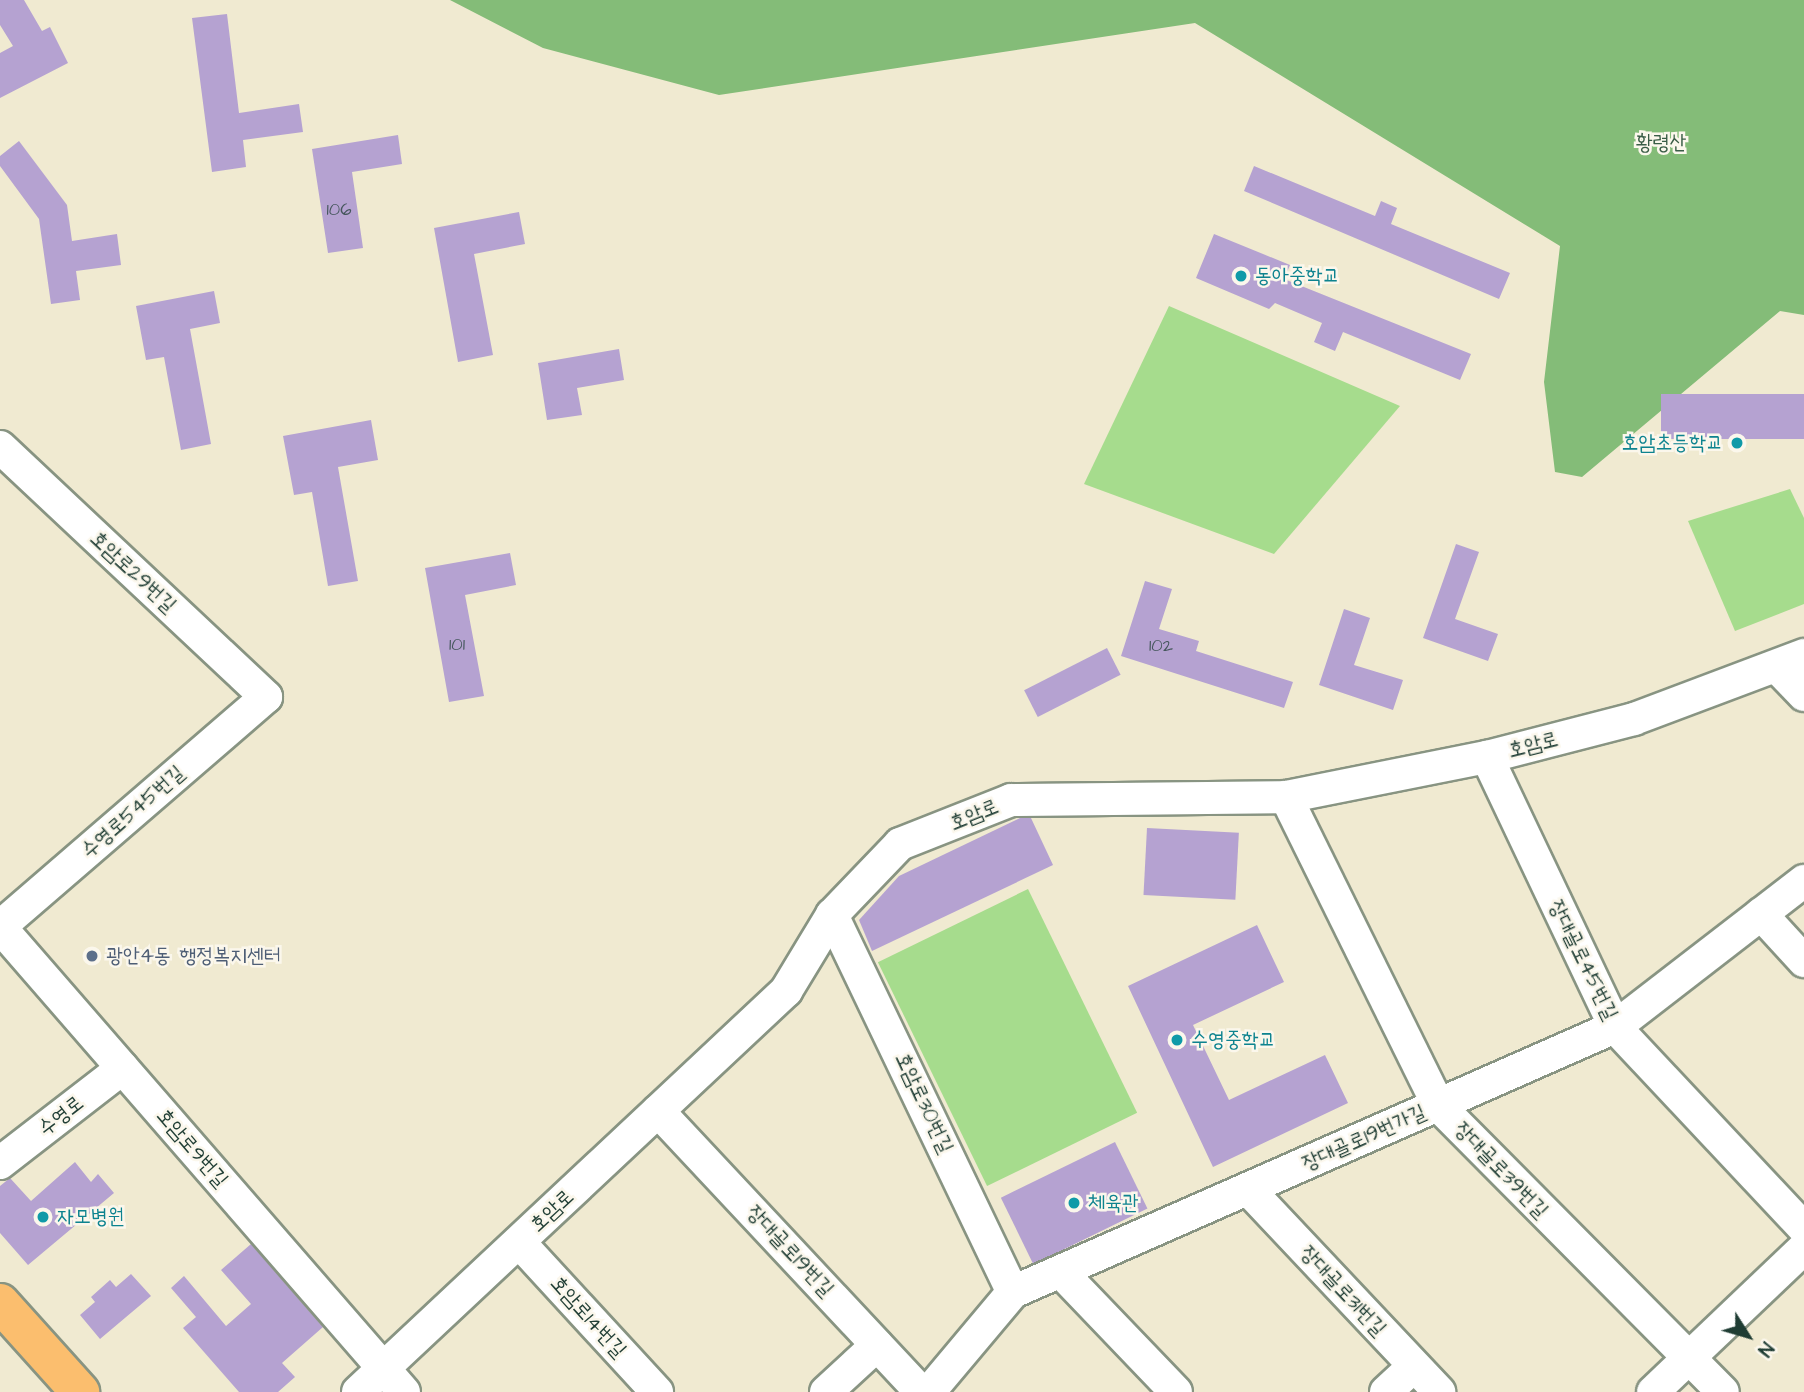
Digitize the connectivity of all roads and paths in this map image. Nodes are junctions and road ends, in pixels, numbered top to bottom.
1 (0, 447) edge
2 (1790, 661) edge
3 (1804, 695) edge
4 (266, 697) joint
5 (1486, 757) junction
6 (1286, 797) junction
7 (1804, 881) edge
8 (1761, 914) junction
9 (832, 915) junction
10 (0, 927) edge
11 (1804, 961) edge
12 (1615, 1027) junction
13 (122, 1068) junction
14 (1438, 1105) junction
15 (658, 1111) junction
16 (0, 1163) edge
17 (1248, 1189) junction
18 (1804, 1228) edge
19 (519, 1242) junction
20 (1804, 1248) edge
21 (1061, 1272) junction
22 (1013, 1292) junction
23 (0, 1303) edge
24 (0, 1342) edge
25 (877, 1345) junction
26 (1687, 1360) junction
27 (1414, 1366) junction
28 (393, 1381) edge
29 (44, 1392) edge
30 (80, 1392) edge
31 (358, 1392) edge
32 (657, 1392) edge
33 (826, 1392) edge
34 (921, 1392) edge
35 (929, 1392) edge
36 (1176, 1392) edge
37 (1386, 1392) edge
38 (1439, 1392) edge
39 (1653, 1392) edge
40 (1723, 1392) edge

1 - 4 street, 호암로29번길
2 - 3 street
2 - 5 street, 호암로
4 - 10 street, 수영로545번길
5 - 6 street, 호암로
5 - 12 street, 장대골로45번길
6 - 9 street, 호암로
6 - 14 street, 장대골로39번길
7 - 8 street, 장대골로19번가길
8 - 11 street
8 - 12 street, 장대골로19번가길
9 - 15 street, 호암로
9 - 22 street, 호암로30번길
10 - 13 street, 호암로9번길
12 - 14 street, 장대골로19번가길
12 - 18 street, 장대골로45번길
13 - 16 street, 수영로
13 - 28 street, 호암로9번길
14 - 17 street, 장대골로19번가길
14 - 26 street, 장대골로39번길
15 - 19 street, 호암로
15 - 25 street, 장대골로19번길
17 - 21 street, 장대골로19번가길
17 - 27 street, 장대골로31번길
19 - 28 street, 호암로
19 - 32 street, 호암로14번길
20 - 26 street
21 - 22 street, 장대골로19번가길
21 - 36 street
22 - 35 street, 장대골로19번가길
23 - 30 main road
24 - 29 main road
25 - 33 street
25 - 34 street, 장대골로19번길
26 - 39 street
26 - 40 street, 장대골로39번길
27 - 37 street
27 - 38 street, 장대골로31번길
28 - 31 street, 호암로

